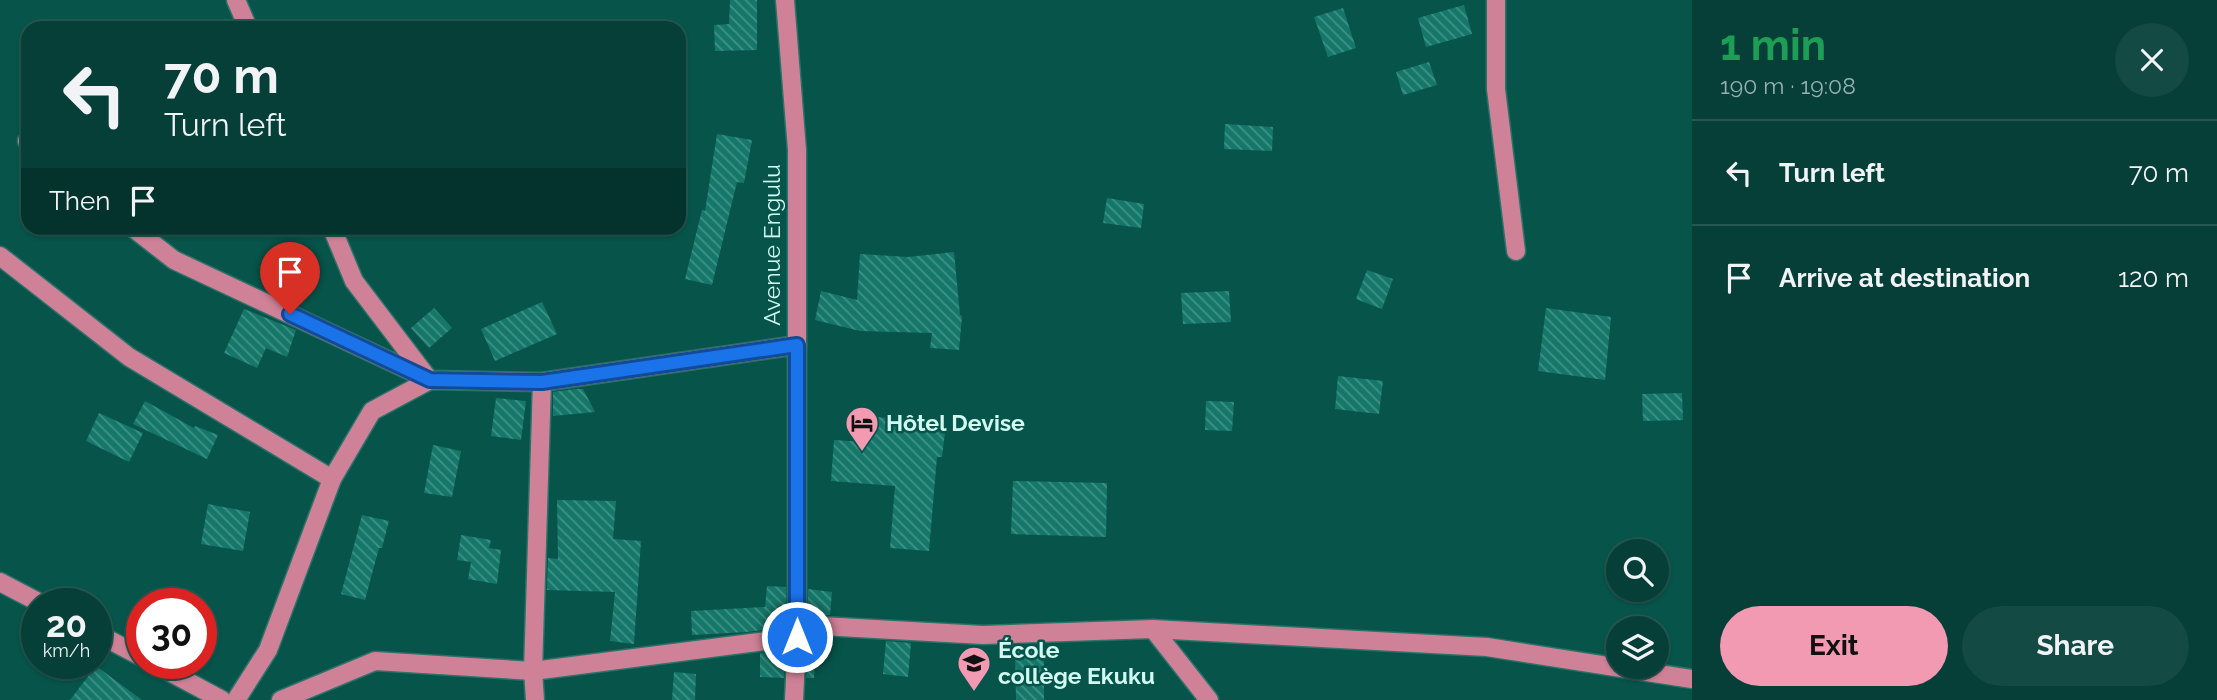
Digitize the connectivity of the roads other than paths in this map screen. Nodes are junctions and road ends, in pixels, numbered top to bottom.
1 (236, 0) edge
2 (785, 0) edge
3 (1496, 0) edge
4 (245, 21) edge
5 (142, 235) edge
6 (335, 235) edge
7 (1516, 251) dead end
8 (0, 256) edge
9 (797, 345) junction
10 (430, 380) junction
11 (542, 382) junction
12 (332, 479) junction
13 (0, 582) edge
14 (21, 593) edge
15 (1153, 629) junction
16 (797, 637) junction
17 (533, 671) junction
18 (183, 679) edge
19 (1692, 679) edge
20 (222, 700) edge
21 (236, 700) edge
22 (281, 700) edge
23 (535, 700) edge
24 (794, 700) edge
25 (1209, 700) edge

1 - 4 street
2 - 9 street, Avenue Engulu
3 - 7 street
5 - 10 street
6 - 10 street
8 - 12 street
9 - 11 street
9 - 16 street, Avenue Engulu
10 - 11 street
10 - 12 street
11 - 17 street
12 - 21 street
13 - 14 street
15 - 16 street
15 - 19 street
15 - 25 street
16 - 17 street
16 - 24 street, Avenue Engulu
17 - 22 street
17 - 23 street
18 - 20 street

